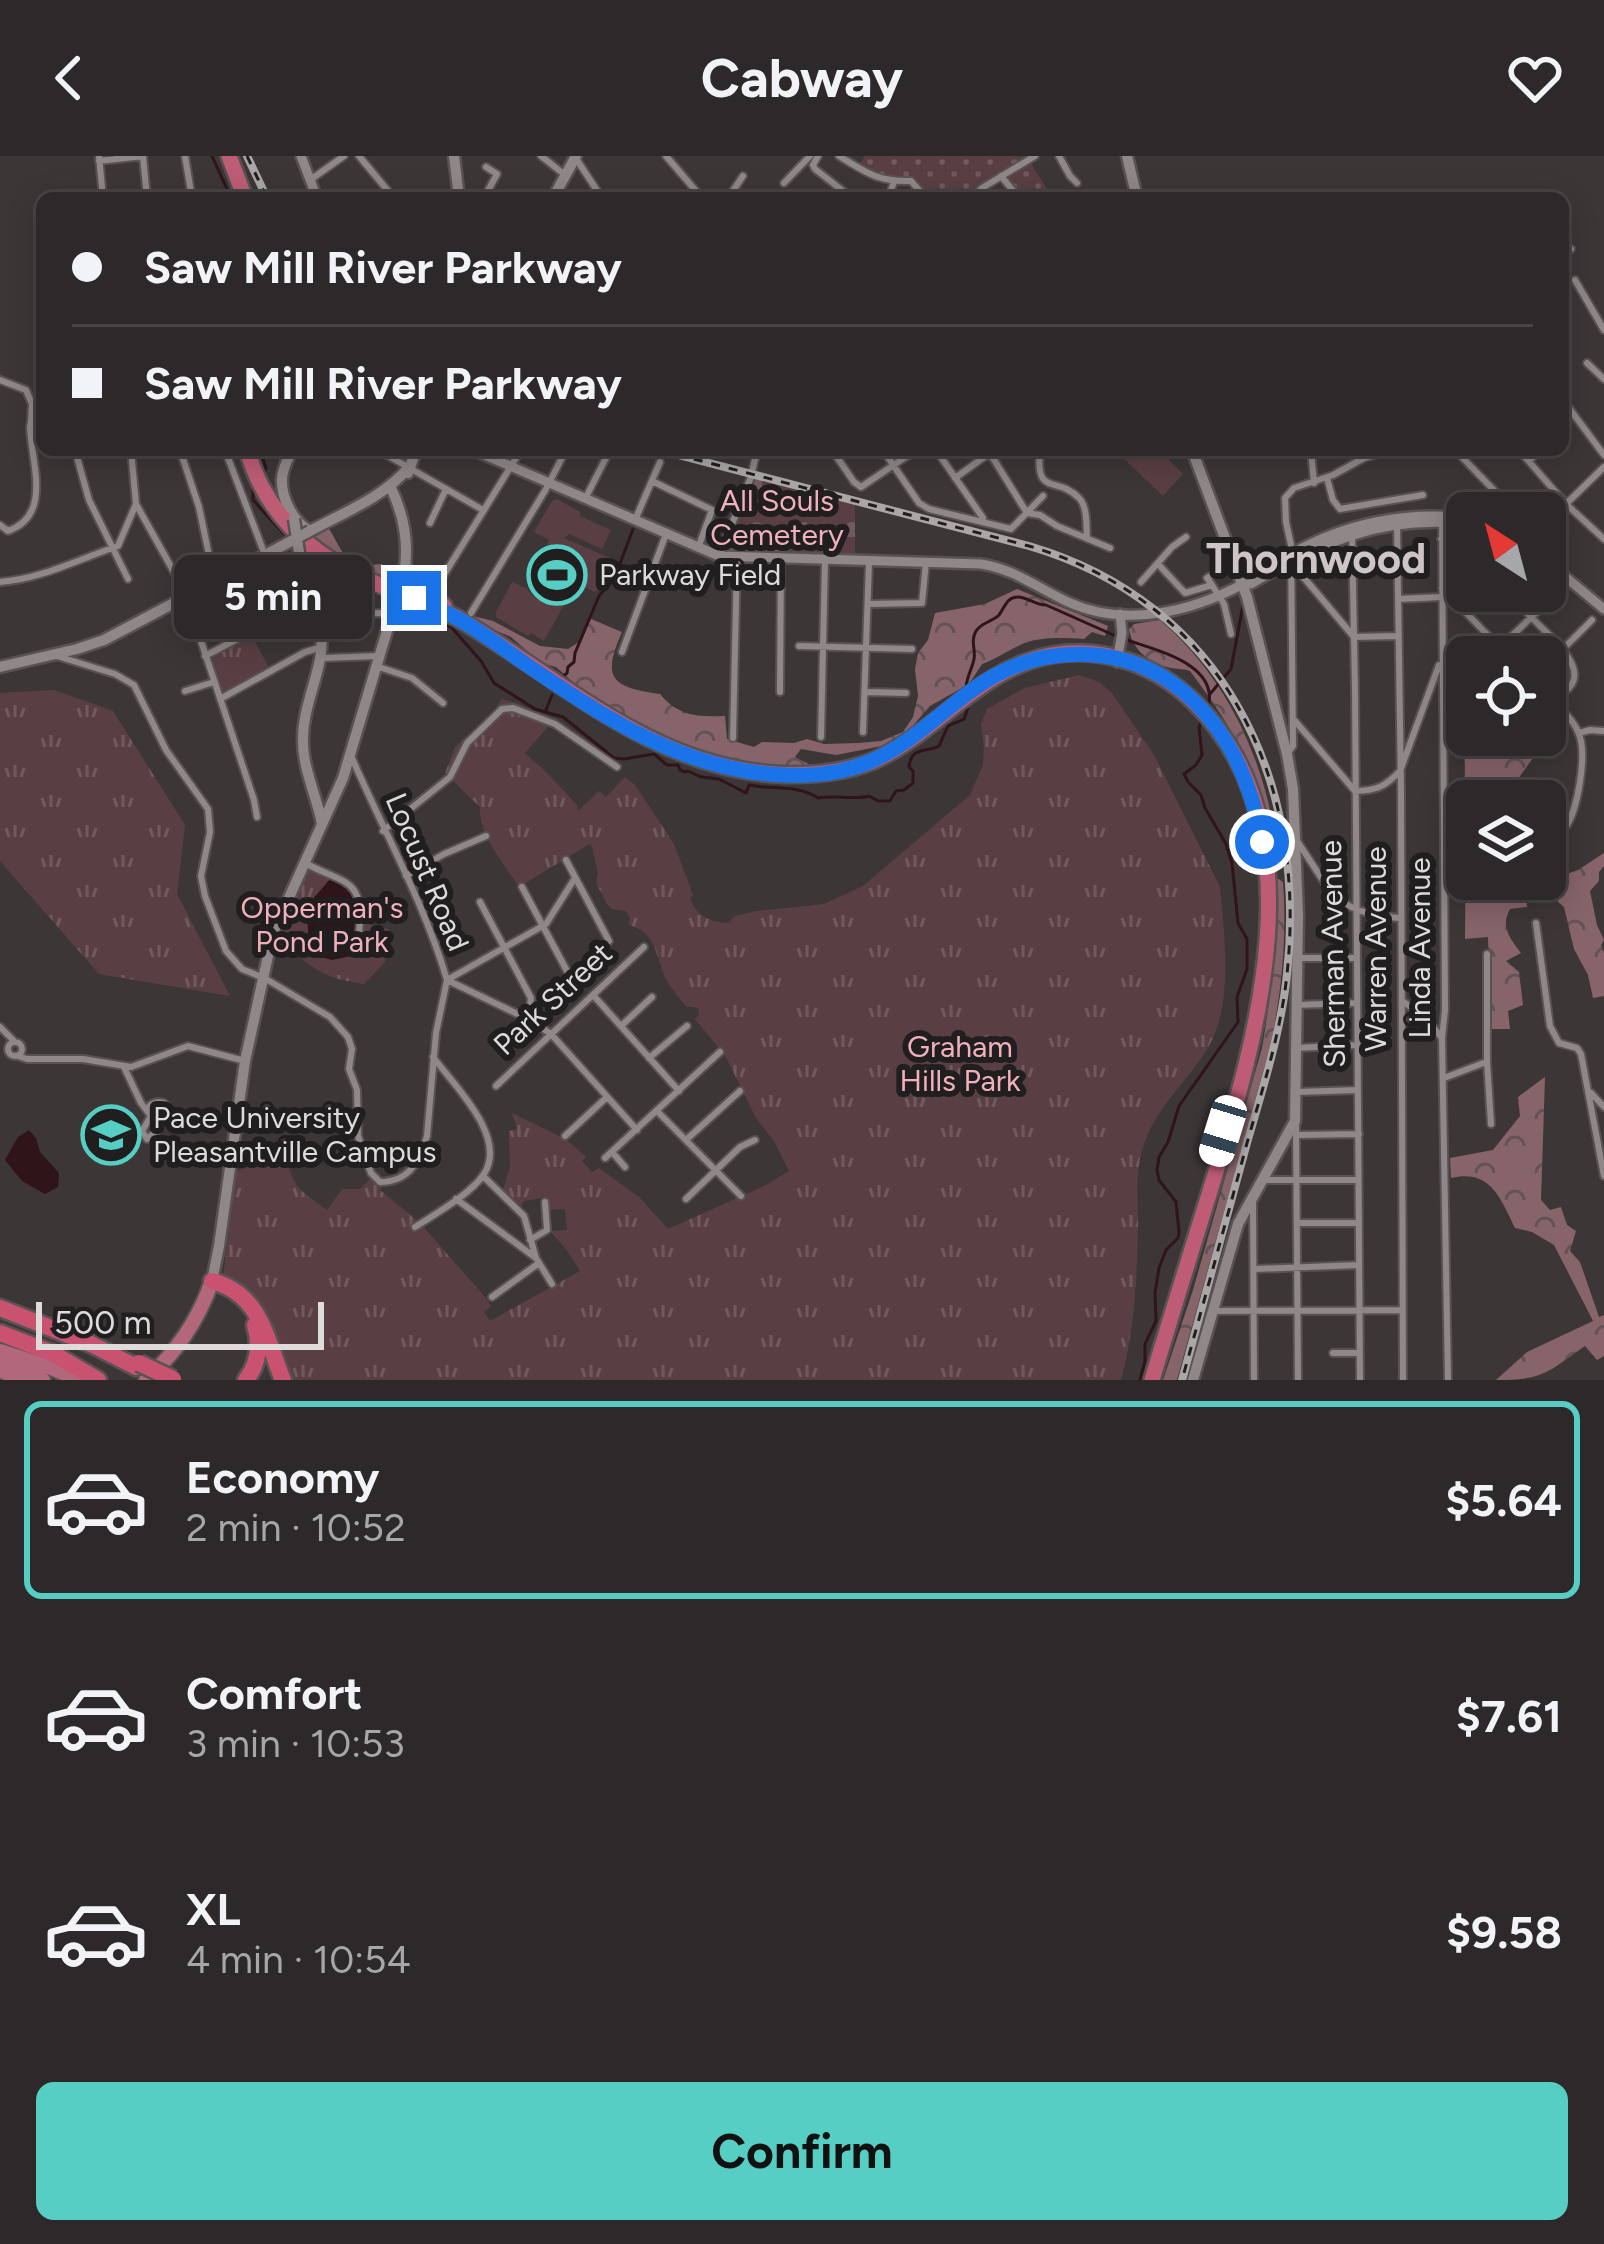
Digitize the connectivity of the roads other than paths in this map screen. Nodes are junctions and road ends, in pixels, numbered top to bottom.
1 (142, 156) edge
2 (185, 156) edge
3 (226, 156) edge
4 (302, 156) edge
5 (344, 156) edge
6 (359, 156) edge
7 (454, 156) edge
8 (541, 156) edge
9 (667, 156) edge
10 (814, 156) edge
11 (839, 156) edge
12 (1035, 156) edge
13 (1059, 156) edge
14 (1127, 156) edge
15 (576, 157) edge
16 (99, 159) edge
17 (486, 167) dead end
18 (565, 176) junction
19 (743, 176) dead end
20 (1000, 176) junction
21 (310, 180) junction
22 (894, 182) junction
23 (784, 183) dead end
24 (1077, 183) dead end
25 (103, 192) edge
26 (146, 192) edge
27 (191, 192) edge
28 (241, 192) edge
29 (315, 192) edge
30 (389, 192) edge
31 (458, 192) edge
32 (487, 192) edge
33 (556, 192) edge
34 (598, 192) edge
35 (697, 192) edge
36 (732, 192) edge
37 (844, 192) edge
38 (890, 192) edge
39 (920, 192) edge
40 (978, 192) edge
41 (1014, 192) edge
42 (1136, 192) edge
43 (1575, 280) dead end
44 (1604, 330) edge
45 (1587, 363) dead end
46 (1604, 379) edge
47 (0, 380) edge
48 (1569, 409) edge
49 (1574, 416) junction
50 (36, 420) edge
51 (31, 421) junction
52 (1569, 421) edge
53 (1604, 455) edge
54 (77, 456) edge
55 (132, 456) edge
56 (182, 456) edge
57 (229, 456) edge
58 (247, 456) edge
59 (248, 456) edge
60 (290, 456) edge
61 (385, 456) edge
62 (413, 456) edge
63 (487, 456) edge
64 (517, 456) edge
65 (563, 456) edge
66 (607, 456) edge
67 (756, 456) edge
68 (836, 456) edge
69 (887, 456) edge
70 (908, 456) edge
71 (940, 456) edge
72 (985, 456) edge
73 (994, 456) edge
74 (1039, 456) edge
75 (1194, 456) edge
76 (1312, 456) edge
77 (1370, 456) edge
78 (1461, 456) edge
79 (1524, 456) edge
80 (1534, 456) edge
81 (1529, 461) junction
82 (660, 462) dead end
83 (511, 466) junction
84 (894, 466) junction
85 (1604, 467) edge
86 (406, 473) junction
87 (956, 478) junction
88 (1327, 478) junction
89 (652, 481) junction
90 (549, 483) junction
91 (1314, 483) junction
92 (391, 488) junction
93 (447, 488) junction
94 (1496, 492) edge
95 (1556, 492) edge
96 (1423, 495) dead end
97 (1043, 496) dead end
98 (375, 497) junction
99 (585, 499) junction
100 (136, 504) junction
101 (1566, 504) joint
102 (401, 509) junction
103 (483, 511) junction
104 (1027, 513) junction
105 (294, 519) junction
106 (1442, 519) junction
107 (1446, 519) edge
108 (635, 520) junction
109 (985, 521) junction
110 (1397, 521) junction
111 (430, 523) dead end
112 (0, 526) edge
113 (310, 531) junction
114 (1352, 531) junction
115 (666, 534) junction
116 (1186, 537) dead end
117 (297, 538) junction
118 (1087, 538) junction
119 (1441, 539) junction
120 (1604, 539) edge
121 (1446, 540) edge
122 (113, 548) junction
123 (698, 548) junction
124 (1110, 548) dead end
125 (276, 551) junction
126 (719, 556) junction
127 (1291, 557) junction
128 (736, 558) junction
129 (781, 558) junction
130 (303, 559) junction
131 (825, 559) junction
132 (869, 560) junction
133 (926, 562) junction
134 (1158, 564) junction
135 (1222, 570) dead end
136 (1300, 573) dead end
137 (222, 578) junction
138 (128, 579) dead end
139 (1566, 580) edge
140 (403, 581) junction
141 (0, 582) edge
142 (1141, 582) dead end
143 (1243, 584) junction
144 (368, 585) junction
145 (1212, 585) junction
146 (434, 591) dead end
147 (1442, 592) junction
148 (1220, 596) junction
149 (186, 598) junction
150 (1398, 598) junction
151 (869, 604) junction
152 (318, 606) junction
153 (394, 608) junction
154 (1096, 611) junction
155 (1527, 612) edge
156 (1537, 612) edge
157 (1604, 612) edge
158 (1120, 614) junction
159 (1136, 614) junction
160 (1532, 617) junction
161 (468, 618) junction
162 (1592, 620) dead end
163 (1231, 634) dead end
164 (1397, 636) junction
165 (1488, 636) edge
166 (1512, 636) edge
167 (1552, 636) edge
168 (1354, 637) junction
169 (799, 646) dead end
170 (1566, 646) edge
171 (823, 647) junction
172 (867, 648) junction
173 (912, 649) dead end
174 (1117, 649) junction
175 (1566, 651) edge
176 (321, 652) junction
177 (622, 652) dead end
178 (54, 655) junction
179 (206, 656) junction
180 (1442, 658) junction
181 (377, 661) junction
182 (0, 667) edge
183 (214, 682) junction
184 (185, 691) dead end
185 (1566, 691) edge
186 (780, 692) dead end
187 (866, 692) junction
188 (907, 693) dead end
189 (220, 699) junction
190 (442, 703) dead end
191 (1204, 716) junction
192 (1293, 718) junction
193 (1566, 718) edge
194 (1604, 731) edge
195 (863, 732) dead end
196 (1579, 733) junction
197 (821, 736) dead end
198 (733, 738) dead end
199 (1290, 750) junction
200 (351, 756) junction
201 (617, 767) dead end
202 (1400, 771) junction
203 (1355, 790) junction
204 (257, 817) dead end
205 (1566, 826) edge
206 (322, 827) junction
207 (383, 831) junction
208 (486, 836) dead end
209 (1295, 838) junction
210 (566, 860) dead end
211 (305, 863) junction
212 (406, 876) junction
213 (574, 878) junction
214 (522, 886) dead end
215 (480, 902) dead end
216 (1356, 912) junction
217 (1401, 918) junction
218 (1536, 923) dead end
219 (542, 926) junction
220 (359, 934) dead end
221 (609, 941) dead end
222 (644, 947) dead end
223 (504, 949) junction
224 (1487, 954) dead end
225 (1297, 958) junction
226 (1356, 958) junction
227 (567, 971) dead end
228 (262, 979) junction
229 (447, 980) junction
230 (593, 995) junction
231 (652, 997) dead end
232 (1402, 1001) junction
233 (1357, 1003) junction
234 (1295, 1005) junction
235 (528, 1019) junction
236 (687, 1025) dead end
237 (621, 1026) junction
238 (0, 1027) edge
239 (551, 1034) junction
240 (1442, 1038) junction
241 (8, 1044) edge
242 (1357, 1045) junction
243 (1295, 1048) junction
244 (720, 1052) dead end
245 (433, 1057) junction
246 (650, 1058) junction
247 (245, 1061) junction
248 (1486, 1062) junction
249 (124, 1067) junction
250 (1444, 1078) junction
251 (496, 1086) dead end
252 (1358, 1090) junction
253 (679, 1091) junction
254 (740, 1091) dead end
255 (1296, 1091) junction
256 (1588, 1091) junction
257 (607, 1097) junction
258 (1604, 1107) edge
259 (657, 1111) junction
260 (151, 1116) dead end
261 (1295, 1120) junction
262 (1491, 1124) dead end
263 (637, 1130) junction
264 (1358, 1134) junction
265 (1297, 1135) junction
266 (565, 1136) dead end
267 (686, 1139) junction
268 (754, 1140) dead end
269 (625, 1167) dead end
270 (716, 1169) junction
271 (483, 1176) junction
272 (1604, 1176) edge
273 (1297, 1179) junction
274 (1263, 1180) junction
275 (1358, 1180) junction
276 (741, 1196) dead end
277 (1253, 1197) junction
278 (456, 1199) junction
279 (686, 1199) dead end
280 (545, 1202) dead end
281 (1298, 1222) junction
282 (1359, 1223) junction
283 (415, 1227) dead end
284 (530, 1240) junction
285 (538, 1260) junction
286 (1359, 1265) junction
287 (1298, 1266) junction
288 (1253, 1269) junction
289 (551, 1284) dead end
290 (211, 1285) junction
291 (492, 1297) dead end
292 (0, 1309) edge
293 (1298, 1310) junction
294 (1359, 1310) junction
295 (1402, 1310) junction
296 (1213, 1311) junction
297 (1255, 1311) junction
298 (0, 1334) edge
299 (1333, 1353) dead end
300 (1360, 1353) junction
301 (0, 1354) edge
302 (140, 1370) edge
303 (1, 1376) edge
304 (21, 1380) edge
305 (43, 1380) edge
306 (79, 1380) edge
307 (98, 1380) edge
308 (160, 1380) edge
309 (174, 1380) edge
310 (246, 1380) edge
311 (283, 1380) edge
312 (1150, 1380) edge
313 (1193, 1380) edge
314 (1254, 1380) edge
315 (1298, 1380) edge
316 (1360, 1380) edge
317 (1403, 1380) edge
318 (1448, 1380) edge

1 - 16 street
1 - 26 street
2 - 27 street
3 - 28 highway
4 - 21 street
5 - 21 street
6 - 30 street
7 - 31 main road
8 - 18 street
9 - 35 street
10 - 23 street
10 - 37 street
11 - 22 street
12 - 20 street
13 - 24 street
14 - 42 main road
15 - 18 main road
15 - 34 street
16 - 25 street
17 - 32 street
18 - 33 main road
19 - 36 street
20 - 40 street
20 - 41 street
21 - 29 street
22 - 38 street
22 - 39 street
43 - 44 street
45 - 46 street
47 - 51 street
48 - 49 street
49 - 52 street
49 - 53 street
50 - 51 street
51 - 112 street
54 - 122 street
55 - 100 street
56 - 137 street
57 - 125 street
58 - 130 highway
59 - 161 highway
60 - 105 main road
61 - 86 street
62 - 86 main road
63 - 83 street
64 - 83 street
65 - 90 street
66 - 99 street
67 - 126 street
68 - 84 street
69 - 84 street
70 - 84 street
71 - 87 street
72 - 87 street
73 - 104 street
74 - 118 street
75 - 143 main road
76 - 91 street
77 - 88 street
78 - 94 street
79 - 81 street
80 - 81 street
81 - 95 street
82 - 89 street
83 - 90 street
83 - 103 street
84 - 109 street
85 - 101 street
86 - 92 main road
86 - 93 street
86 - 102 main road
87 - 109 street
88 - 91 street
88 - 96 street
89 - 108 street
89 - 123 street
90 - 99 street
90 - 161 street
91 - 127 street
92 - 98 main road
92 - 102 main road
93 - 103 street
93 - 111 street
97 - 104 street
98 - 102 main road
98 - 113 main road
99 - 108 street
100 - 122 street
100 - 149 street
101 - 120 street
102 - 140 main road
103 - 146 street
104 - 109 street
104 - 118 street
105 - 113 main road, bridge
105 - 117 main road, bridge
105 - 125 main road, bridge
106 - 107 street
106 - 110 street
106 - 119 street, Linda Avenue
108 - 115 street
110 - 114 street
110 - 150 street, Warren Avenue
113 - 117 main road, bridge
114 - 127 street
114 - 168 street, Sherman Avenue
115 - 123 street
115 - 177 street
116 - 134 street
117 - 125 main road, bridge
117 - 130 main road, bridge
118 - 124 street
119 - 121 street
119 - 147 street, Linda Avenue
122 - 138 street
122 - 141 street
123 - 126 street
125 - 130 main road, bridge
125 - 137 main road
126 - 128 street
127 - 143 street
127 - 192 street
128 - 129 street
128 - 198 street
129 - 131 street
129 - 186 street
130 - 144 highway
130 - 152 main road
130 - 152 highway
131 - 132 street
131 - 171 street
132 - 133 street
132 - 151 street
133 - 151 street
133 - 154 street
134 - 142 street
134 - 145 street
135 - 145 street
136 - 168 street
137 - 149 main road
139 - 157 street
140 - 153 main road, bridge
140 - 161 highway
143 - 148 street
143 - 199 main road
144 - 152 highway
144 - 174 highway
145 - 148 street
147 - 150 street
147 - 165 street
147 - 180 street, Linda Avenue
148 - 159 street
148 - 163 street
149 - 178 main road
149 - 179 street
150 - 164 street, Warren Avenue
151 - 172 street
152 - 153 street
152 - 176 main road
152 - 179 street
153 - 181 main road
154 - 158 street
154 - 174 street
155 - 160 street
156 - 160 street
158 - 159 street
158 - 174 street
159 - 174 street
160 - 166 street
160 - 167 street
161 - 174 highway
162 - 170 street
164 - 168 street
164 - 202 street, Warren Avenue
168 - 203 street, Sherman Avenue
169 - 171 street
171 - 172 street
171 - 197 street
172 - 173 street
172 - 187 street
174 - 191 highway
174 - 191 highway
175 - 185 street
176 - 181 street
176 - 189 street
176 - 206 main road
178 - 182 main road
178 - 228 street
179 - 183 street
180 - 202 street
180 - 240 street, Linda Avenue
181 - 190 street
181 - 200 main road
183 - 184 street
183 - 189 street
187 - 188 street
187 - 195 street
189 - 204 street
191 - 312 highway
192 - 199 street
192 - 203 street
193 - 196 street
194 - 196 street
196 - 205 street
199 - 209 main road
200 - 206 main road
200 - 207 street, Locust Road
201 - 207 street
202 - 203 street
202 - 217 street, Warren Avenue
203 - 216 street, Sherman Avenue
206 - 211 main road
207 - 212 street, Locust Road
208 - 212 street
209 - 216 street
209 - 225 main road
210 - 213 street
211 - 220 street
211 - 228 main road
212 - 229 street, Locust Road
213 - 219 street
213 - 221 street
214 - 219 street
215 - 223 street
216 - 217 street
216 - 226 street, Sherman Avenue
217 - 232 street, Warren Avenue
218 - 256 street
219 - 223 street
219 - 227 street
222 - 230 street, Park Street
223 - 229 street
223 - 235 street
224 - 248 street
225 - 226 street
225 - 234 main road
226 - 233 street, Sherman Avenue
228 - 245 street
228 - 247 main road
229 - 235 street, Locust Road
229 - 245 street
230 - 237 street
230 - 239 street, Park Street
231 - 237 street
232 - 240 street
232 - 295 street, Warren Avenue
233 - 234 street
233 - 242 street, Sherman Avenue
234 - 243 main road
235 - 239 street, Locust Road
236 - 246 street
237 - 246 street
238 - 241 street
239 - 251 street, Park Street
239 - 257 street, Locust Road
240 - 250 street, Linda Avenue
241 - 249 street
242 - 243 street
242 - 252 street, Sherman Avenue
243 - 255 main road
244 - 253 street
245 - 271 street
246 - 253 street
247 - 249 street
247 - 290 main road
248 - 250 street
248 - 262 street
249 - 260 street
250 - 318 street, Linda Avenue
252 - 255 street
252 - 264 street, Sherman Avenue
253 - 259 street
254 - 267 street
255 - 261 main road
256 - 258 street
256 - 272 street
257 - 263 street, Locust Road
257 - 266 street
259 - 263 street
259 - 267 street
261 - 265 street
261 - 274 main road
263 - 269 street
264 - 265 street
264 - 275 street, Sherman Avenue
265 - 273 street
267 - 270 street
268 - 270 street
270 - 276 street
270 - 279 street
271 - 278 street
271 - 284 street
273 - 274 street
273 - 275 street
273 - 281 street
274 - 277 main road
275 - 282 street, Sherman Avenue
277 - 288 street
277 - 296 main road
278 - 283 street
278 - 285 street
280 - 284 street
281 - 282 street
281 - 287 street
282 - 286 street, Sherman Avenue
284 - 285 street
285 - 289 street
285 - 291 street
286 - 287 street
286 - 294 street, Sherman Avenue
287 - 288 street
287 - 293 street
288 - 297 street
290 - 302 main road
290 - 310 highway
290 - 311 highway
292 - 302 highway
293 - 294 street
293 - 297 street
293 - 315 street
294 - 295 street
294 - 300 street, Sherman Avenue
295 - 317 street, Warren Avenue
296 - 297 street
296 - 313 main road
297 - 314 street
298 - 307 highway
299 - 300 street
300 - 316 street, Sherman Avenue
301 - 305 main road
301 - 306 main road
302 - 308 highway, bridge
302 - 309 highway, bridge
303 - 304 main road

